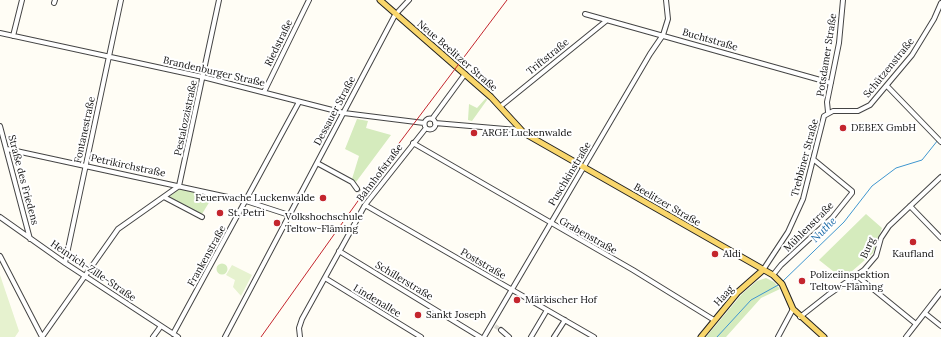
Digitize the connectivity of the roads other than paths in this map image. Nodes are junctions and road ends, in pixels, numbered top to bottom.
1 (22, 0) edge
2 (121, 0) edge
3 (219, 0) edge
4 (309, 0) edge
5 (409, 0) edge
6 (666, 0) edge
7 (843, 0) edge
8 (383, 1) edge
9 (941, 2) edge
10 (395, 14) junction
11 (585, 14) dead end
12 (606, 21) junction
13 (0, 33) edge
14 (663, 35) junction
15 (13, 36) junction
16 (108, 57) junction
17 (466, 74) junction
18 (203, 77) junction
19 (831, 82) junction
20 (887, 86) junction
21 (264, 92) junction
22 (299, 102) junction
23 (501, 106) junction
24 (828, 112) junction
25 (344, 113) junction
26 (432, 119) junction
27 (424, 123) junction
28 (435, 123) junction
29 (0, 126) edge
30 (426, 128) junction
31 (519, 128) junction
32 (941, 142) edge
33 (413, 143) junction
34 (7, 149) junction
35 (813, 159) junction
36 (316, 163) junction
37 (86, 165) junction
38 (583, 167) junction
39 (941, 177) edge
40 (179, 186) junction
41 (357, 189) tunnel mouth
42 (164, 197) junction
43 (246, 201) junction
44 (365, 205) junction
45 (910, 206) junction
46 (289, 215) junction
47 (0, 216) edge
48 (202, 217) dead end
49 (550, 224) junction
50 (941, 238) edge
51 (30, 239) junction
52 (339, 251) junction
53 (0, 256) edge
54 (65, 262) junction
55 (763, 270) junction
56 (773, 275) junction
57 (85, 276) junction
58 (857, 276) junction
59 (325, 278) junction
60 (511, 290) junction
61 (941, 292) edge
62 (793, 309) junction
63 (547, 310) junction
64 (926, 314) junction
65 (800, 317) junction
66 (565, 320) junction
67 (714, 320) junction
68 (916, 324) junction
69 (161, 326) junction
70 (941, 326) edge
71 (501, 330) tunnel mouth
72 (173, 334) junction
73 (42, 337) edge
74 (153, 337) edge
75 (178, 337) edge
76 (225, 337) edge
77 (300, 337) edge
78 (421, 337) edge
79 (480, 337) edge
80 (484, 337) edge
81 (509, 337) edge
82 (531, 337) edge
83 (554, 337) edge
84 (594, 337) edge
85 (701, 337) edge
86 (778, 337) edge
87 (824, 337) edge
88 (906, 337) edge

1 - 15 street
2 - 16 street, Fontanestraße
3 - 18 street, Pestalozzistraße
4 - 21 street, Riedstraße
5 - 10 street, Dessauer Straße
6 - 14 street, Puschkinstraße
7 - 19 street, Potsdamer Straße
8 - 10 main road, Neue Beelitzer Straße
9 - 20 street, Schützenstraße
10 - 17 main road, Neue Beelitzer Straße
10 - 25 street, Dessauer Straße
11 - 12 street, Buchtstraße
12 - 14 street, Buchtstraße
12 - 23 street, Triftstraße
13 - 15 street, Brandenburger Straße
14 - 19 street, Buchtstraße
14 - 38 street, Puschkinstraße
15 - 16 street, Brandenburger Straße
16 - 18 street, Brandenburger Straße
16 - 37 street, Fontanestraße
17 - 23 main road, Neue Beelitzer Straße
17 - 26 street
18 - 21 street, Brandenburger Straße
18 - 40 street, Pestalozzistraße
19 - 24 street, Potsdamer Straße
20 - 24 street, Schützenstraße
20 - 32 street
21 - 22 street, Brandenburger Straße
22 - 25 street, Brandenburger Straße
22 - 43 street, Frankenstraße
23 - 31 main road, Neue Beelitzer Straße
24 - 35 street, Trebbiner Straße
25 - 27 street, Brandenburger Straße
25 - 36 street, Dessauer Straße
26 - 27 street
26 - 28 street
27 - 30 street
28 - 30 street
28 - 31 street
29 - 34 street, Straße des Friedens
30 - 33 street, Bahnhofstraße
31 - 38 main road, Beelitzer Straße
33 - 44 street, Bahnhofstraße
33 - 49 street, Grabenstraße
34 - 37 street, Petrikirchstraße
34 - 51 street, Straße des Friedens
35 - 55 street, Trebbiner Straße
35 - 56 street, Mühlenstraße
36 - 41 street
36 - 46 street, Dessauer Straße
37 - 40 street, Petrikirchstraße
37 - 54 street, Fontanestraße
38 - 49 street, Puschkinstraße
38 - 55 main road, Beelitzer Straße
39 - 45 street, Burg
40 - 42 street
40 - 43 street, Petrikirchstraße
42 - 48 street
42 - 57 street
43 - 46 street
43 - 72 street, Frankenstraße
44 - 52 street, Bahnhofstraße
44 - 60 street, Poststraße
45 - 50 street
45 - 58 street, Burg
46 - 76 street, Dessauer Straße
47 - 51 street, Heinrich-Zille-Straße
49 - 60 street, Puschkinstraße
49 - 67 street, Grabenstraße
51 - 54 street, Heinrich-Zille-Straße
52 - 59 street, Bahnhofstraße
52 - 79 street, Schillerstraße
53 - 73 street
54 - 57 street, Heinrich-Zille-Straße
55 - 56 main road, Beelitzer Straße
55 - 67 main road, Haag
56 - 62 main road, Beelitzer Straße
57 - 69 street, Heinrich-Zille-Straße
57 - 73 street
58 - 65 street, Burg
58 - 68 street
59 - 77 street, Bahnhofstraße
59 - 78 street, Lindenallee
60 - 63 street, Poststraße
60 - 80 street, Puschkinstraße
61 - 64 street
62 - 65 main road, Beelitzer Straße
62 - 86 street
63 - 66 street, Poststraße
63 - 82 street
64 - 68 street
64 - 70 street
65 - 87 main road, Beelitzer Straße
66 - 83 street
66 - 84 street, Poststraße
67 - 85 main road, Haag
68 - 88 street
69 - 72 street, Heinrich-Zille-Straße
69 - 74 street
71 - 81 street
72 - 75 street, Heinrich-Zille-Straße

